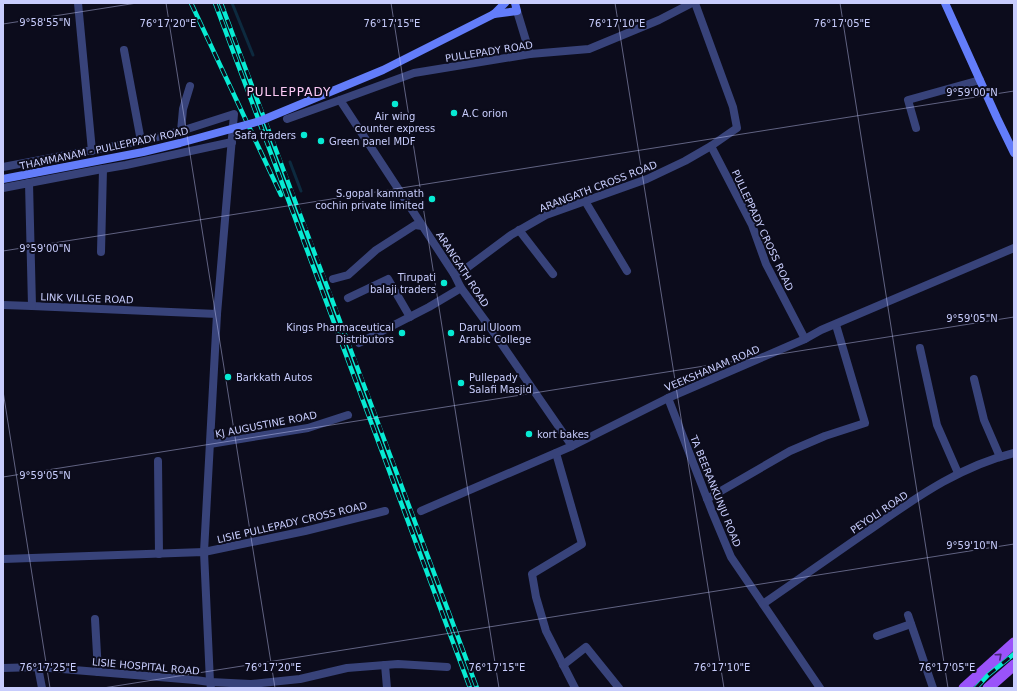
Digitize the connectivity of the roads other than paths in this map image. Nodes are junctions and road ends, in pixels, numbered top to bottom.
1 (78, 3) edge
2 (505, 3) edge
3 (693, 3) edge
4 (945, 3) edge
5 (516, 7) edge
6 (494, 14) junction
7 (124, 50) dead end
8 (530, 54) junction
9 (980, 80) junction
10 (190, 86) dead end
11 (340, 100) junction
12 (287, 119) dead end
13 (916, 128) dead end
14 (181, 131) junction
15 (140, 141) junction
16 (232, 142) junction
17 (711, 146) junction
18 (92, 151) junction
19 (1014, 153) edge
20 (3, 167) edge
21 (103, 169) junction
22 (3, 179) edge
23 (29, 184) junction
24 (3, 188) edge
25 (585, 202) junction
26 (422, 226) junction
27 (519, 230) junction
28 (1014, 248) edge
29 (101, 252) dead end
30 (627, 271) dead end
31 (454, 274) junction
32 (553, 274) dead end
33 (333, 279) dead end
34 (461, 288) junction
35 (348, 298) dead end
36 (3, 305) edge
37 (32, 306) junction
38 (217, 314) junction
39 (410, 317) junction
40 (836, 325) junction
41 (805, 339) junction
42 (359, 343) dead end
43 (920, 348) dead end
44 (974, 379) dead end
45 (668, 398) junction
46 (348, 415) dead end
47 (210, 444) junction
48 (572, 446) junction
49 (556, 453) junction
50 (1014, 453) edge
51 (1000, 456) junction
52 (158, 461) dead end
53 (958, 473) junction
54 (707, 499) junction
55 (384, 511) dead end
56 (421, 512) dead end
57 (204, 552) junction
58 (159, 554) junction
59 (3, 559) edge
60 (763, 604) junction
61 (908, 615) dead end
62 (95, 619) dead end
63 (911, 624) junction
64 (877, 636) dead end
65 (1014, 644) edge
66 (385, 665) junction
67 (1014, 665) edge
68 (563, 666) junction
69 (38, 667) junction
70 (447, 667) dead end
71 (3, 668) edge
72 (98, 672) junction
73 (210, 685) edge
74 (817, 687) edge
75 (42, 688) edge
76 (387, 688) edge
77 (575, 688) edge
78 (619, 688) edge
79 (933, 688) edge
80 (964, 688) edge
81 (988, 688) edge

1 - 18 street
2 - 6 main road
3 - 8 street, PULLEPADY ROAD
3 - 17 street
4 - 9 main road
5 - 6 main road
5 - 8 street
6 - 22 main road, THAMMANAM - PULLEPPADY ROAD, bridge
7 - 15 street
8 - 11 street, PULLEPADY ROAD
9 - 13 street
9 - 19 main road
10 - 14 street
11 - 12 street, PULLEPADY ROAD
11 - 26 street, ARANGATH ROAD
14 - 15 street
14 - 16 street
15 - 18 street
16 - 21 street
16 - 38 street
17 - 25 street, ARANGATH CROSS ROAD
17 - 41 street, PULLEPPADY CROSS ROAD
18 - 20 street
21 - 23 street
21 - 29 street
23 - 24 street
23 - 37 street, LINK VILLGE ROAD
25 - 27 street, ARANGATH CROSS ROAD
25 - 30 street
26 - 31 street, ARANGATH ROAD
26 - 33 street
27 - 31 street, ARANGATH CROSS ROAD
27 - 32 street
28 - 40 street, VEEKSHANAM ROAD
31 - 34 street, ARANGATH ROAD
34 - 39 street
34 - 48 street, ARANGATH ROAD
35 - 39 street
36 - 37 street
37 - 38 street, LINK VILLGE ROAD
38 - 47 street
39 - 42 street
40 - 41 street, VEEKSHANAM ROAD
40 - 54 street
41 - 45 street, VEEKSHANAM ROAD
43 - 53 street
44 - 51 street
45 - 48 street, VEEKSHANAM ROAD
45 - 54 street, TA BEERANKUNJU ROAD
46 - 47 street, KJ AUGUSTINE ROAD
47 - 57 street
48 - 49 street, VEEKSHANAM ROAD
49 - 56 street, VEEKSHANAM ROAD
49 - 68 street
50 - 51 street, PEYOLI ROAD
51 - 53 street, PEYOLI ROAD
52 - 58 street
53 - 60 street, PEYOLI ROAD
54 - 60 street, TA BEERANKUNJU ROAD
55 - 57 street, LISIE PULLEPADY CROSS ROAD
57 - 58 street, LISIE PULLEPADY CROSS ROAD
57 - 73 street
58 - 59 street, LISIE PULLEPADY CROSS ROAD
60 - 74 street, TA BEERANKUNJU ROAD
61 - 63 street
62 - 72 street
63 - 64 street
63 - 79 street
80 -> 65 main road
66 - 70 street, LISIE HOSPITAL ROAD
66 - 73 street, LISIE HOSPITAL ROAD
66 - 76 street
67 - 81 main road
68 - 77 street
68 - 78 street
69 - 71 street, LISIE HOSPITAL ROAD
69 - 72 street, LISIE HOSPITAL ROAD
69 - 75 street
72 - 73 street, LISIE HOSPITAL ROAD

